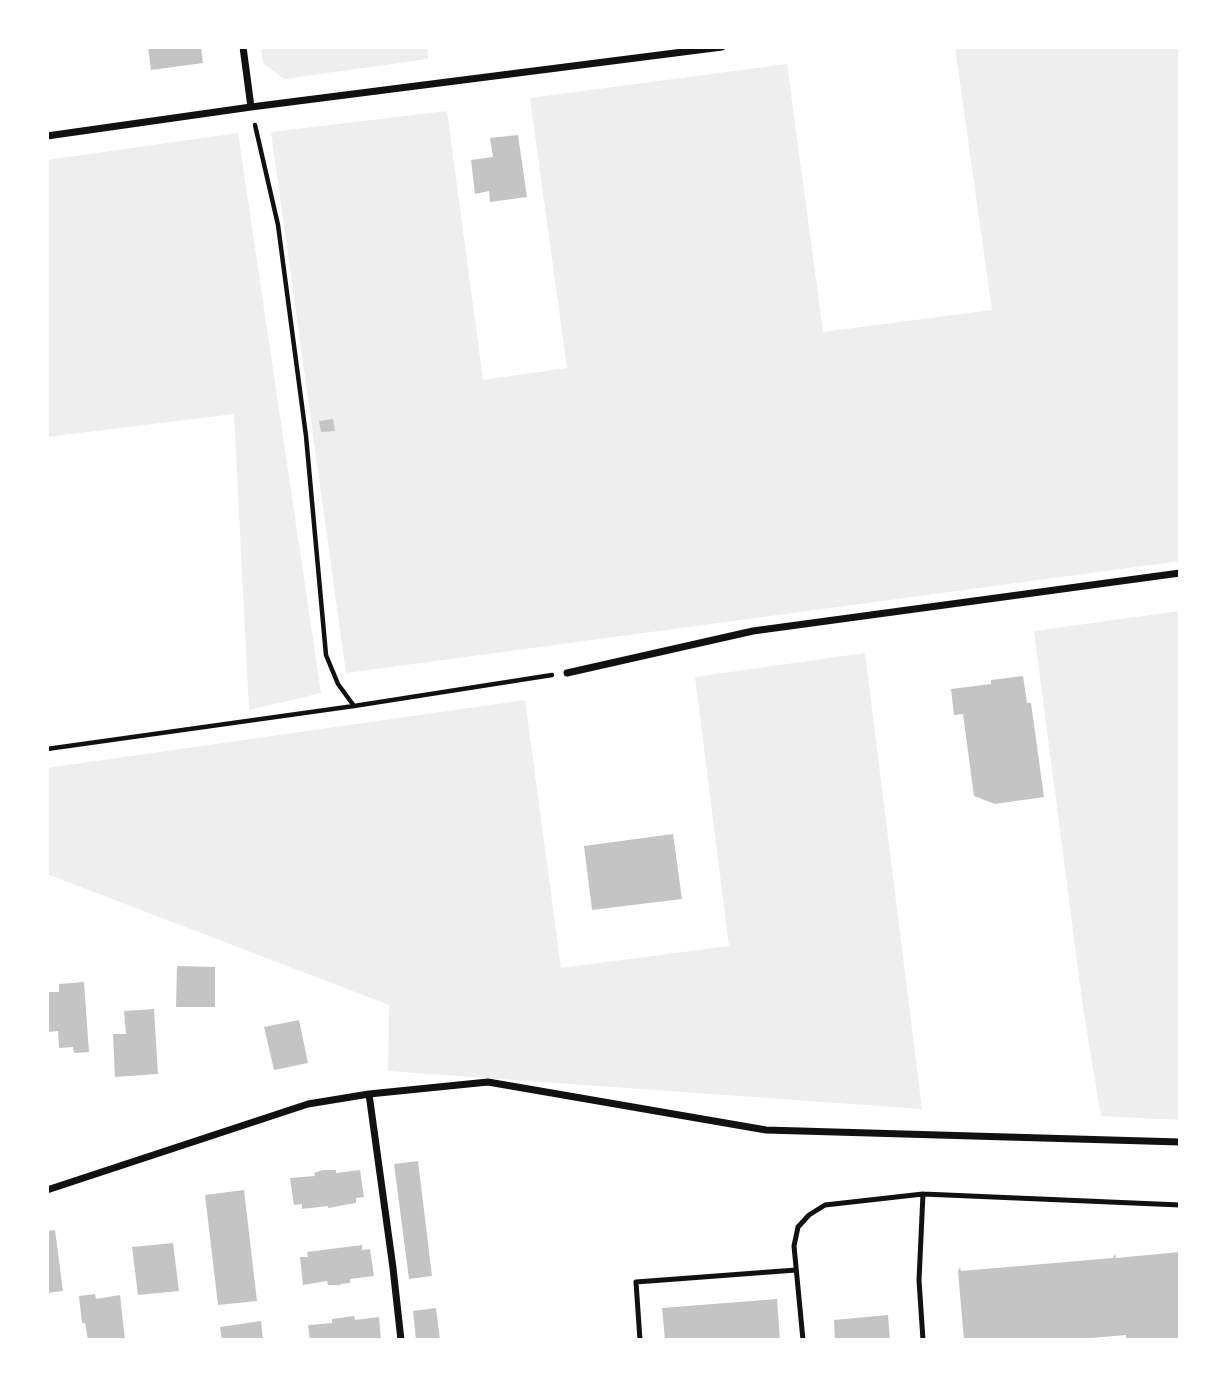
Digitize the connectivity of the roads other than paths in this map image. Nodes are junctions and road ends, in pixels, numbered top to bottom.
1 (243, 47) edge
2 (722, 47) edge
3 (251, 107) junction
4 (47, 136) edge
5 (1180, 573) edge
6 (567, 673) road end
7 (369, 1094) junction
8 (1180, 1142) edge
9 (47, 1190) edge
10 (923, 1195) junction
11 (1180, 1205) edge
12 (796, 1269) junction
13 (401, 1340) edge
14 (640, 1340) edge
15 (803, 1340) edge
16 (923, 1340) edge

1 - 3 street
2 - 3 street
3 - 4 street
5 - 6 street
7 - 8 street
7 - 9 street
7 - 13 street
10 - 11 lane
10 - 12 lane
10 - 16 lane
12 - 14 lane
12 - 15 lane

